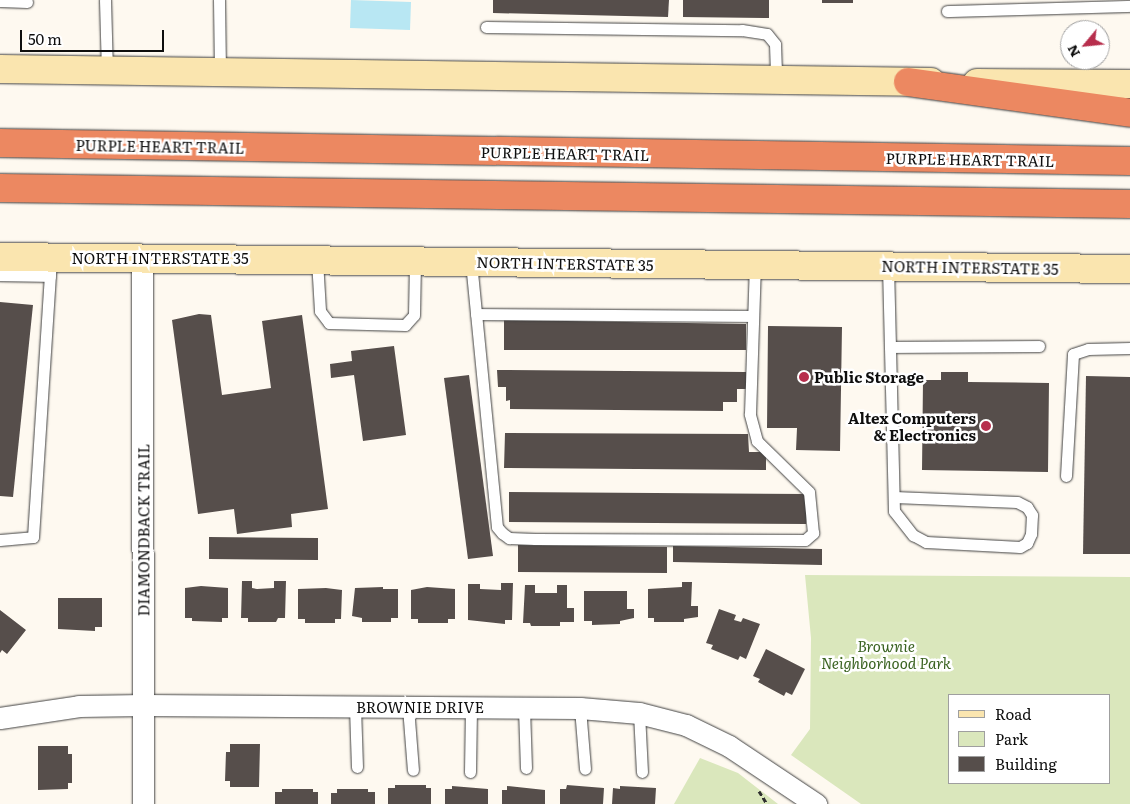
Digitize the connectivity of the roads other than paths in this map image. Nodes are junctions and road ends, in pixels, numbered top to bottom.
1 (105, 0) edge
2 (219, 0) edge
3 (0, 1) edge
4 (27, 2) dead end
5 (1130, 6) edge
6 (947, 11) dead end
7 (486, 27) dead end
8 (0, 69) edge
9 (107, 71) junction
10 (220, 73) junction
11 (776, 79) junction
12 (908, 82) junction
13 (1130, 84) edge
14 (1130, 113) edge
15 (0, 143) edge
16 (1130, 161) edge
17 (0, 188) edge
18 (1130, 204) edge
19 (142, 256) junction
20 (0, 257) edge
21 (317, 260) junction
22 (415, 261) junction
23 (471, 262) junction
24 (755, 265) junction
25 (888, 266) junction
26 (50, 267) junction
27 (1130, 269) edge
28 (0, 275) edge
29 (476, 314) junction
30 (752, 316) junction
31 (1039, 346) dead end
32 (890, 347) junction
33 (1130, 348) edge
34 (1066, 476) dead end
35 (894, 497) junction
36 (0, 540) edge
37 (143, 705) junction
38 (355, 707) junction
39 (408, 707) junction
40 (471, 708) junction
41 (524, 708) junction
42 (580, 708) junction
43 (639, 713) junction
44 (0, 718) edge
45 (357, 768) dead end
46 (526, 768) dead end
47 (585, 769) dead end
48 (412, 770) dead end
49 (470, 772) dead end
50 (642, 772) dead end
51 (143, 804) edge
52 (816, 804) edge

1 - 9 lane
2 - 10 lane
3 - 4 lane
5 - 6 lane
7 - 11 lane
8 - 9 main road
9 - 10 main road
10 - 11 main road
11 - 12 main road
12 - 13 main road
12 - 14 highway
15 - 16 highway, PURPLE HEART TRAIL
17 - 18 highway
19 - 21 main road, NORTH INTERSTATE 35
19 - 26 main road, NORTH INTERSTATE 35
19 - 37 street, DIAMONDBACK TRAIL
20 - 26 main road, NORTH INTERSTATE 35
21 - 22 main road, NORTH INTERSTATE 35
21 - 22 lane
22 - 23 main road, NORTH INTERSTATE 35
23 - 24 main road, NORTH INTERSTATE 35
23 - 29 lane
24 - 25 main road, NORTH INTERSTATE 35
24 - 30 lane
25 - 27 main road, NORTH INTERSTATE 35
25 - 32 lane
26 - 28 lane
26 - 36 lane
29 - 30 lane
29 - 30 lane
31 - 32 lane
32 - 35 lane
33 - 34 lane
35 - 35 lane
37 - 38 street, BROWNIE DRIVE
37 - 44 street, BROWNIE DRIVE
37 - 51 street, DIAMONDBACK TRAIL
38 - 39 street, BROWNIE DRIVE
38 - 45 lane
39 - 40 street, BROWNIE DRIVE
39 - 48 lane
40 - 41 street, BROWNIE DRIVE
40 - 49 lane
41 - 42 street, BROWNIE DRIVE
41 - 46 lane
42 - 43 street, BROWNIE DRIVE
42 - 47 lane
43 - 50 lane
43 - 52 street, BROWNIE DRIVE

